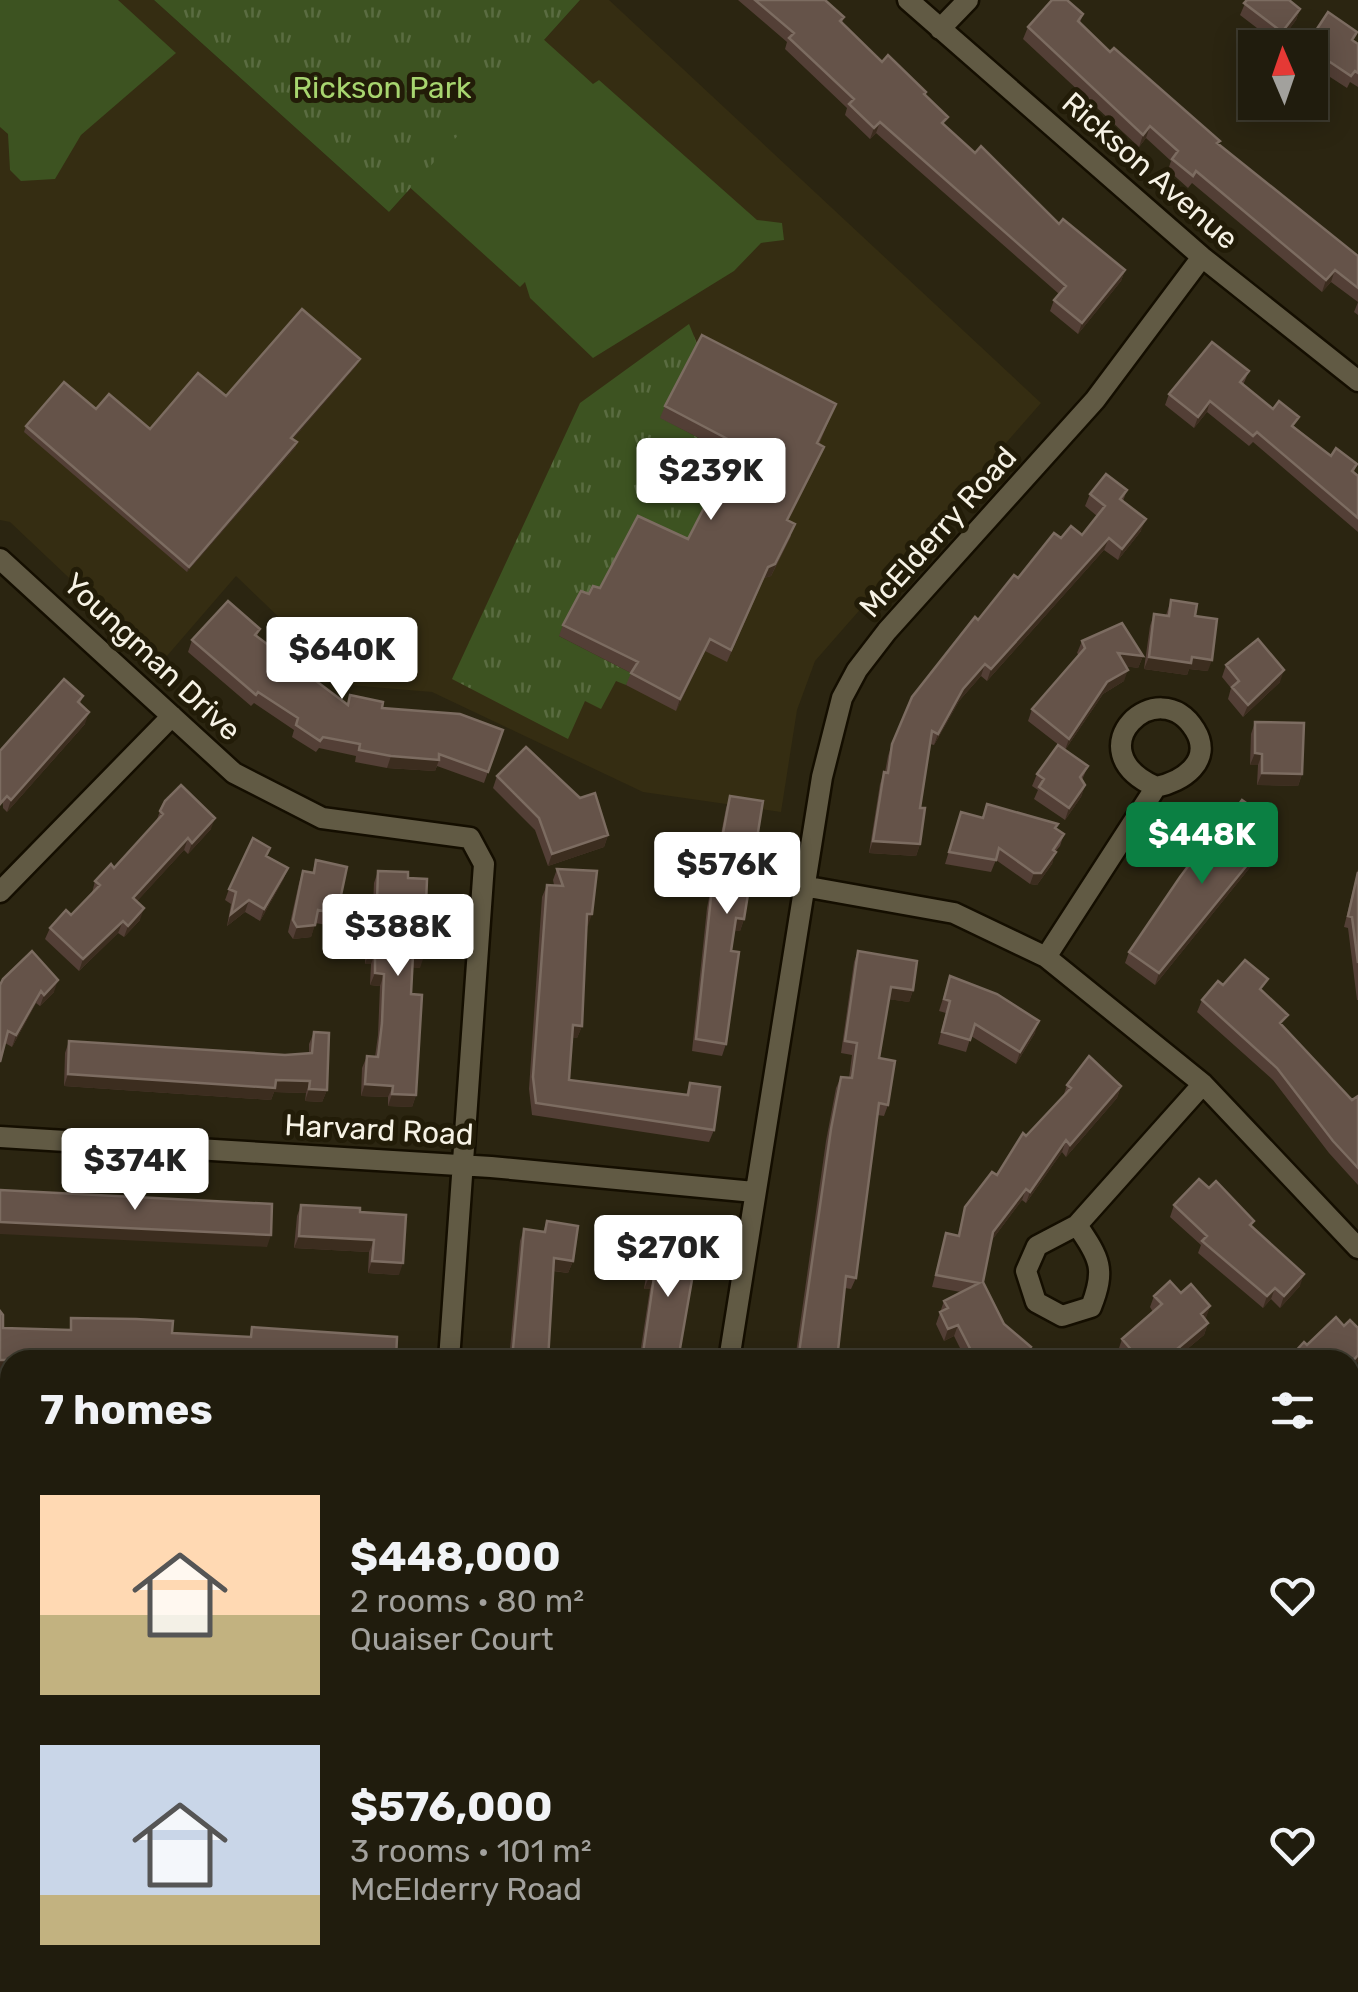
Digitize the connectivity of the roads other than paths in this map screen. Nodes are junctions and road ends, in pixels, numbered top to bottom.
1 (908, 0) edge
2 (968, 0) edge
3 (940, 29) junction
4 (1202, 257) junction
5 (1358, 381) edge
6 (0, 558) edge
7 (172, 716) junction
8 (1156, 788) junction
9 (803, 886) junction
10 (0, 892) edge
11 (1046, 957) junction
12 (1203, 1084) junction
13 (0, 1137) edge
14 (464, 1165) junction
15 (754, 1192) junction
16 (1077, 1226) junction
17 (1358, 1248) edge
18 (450, 1350) edge
19 (730, 1350) edge

1 - 3 street, Rickson Avenue
2 - 3 street
3 - 4 street, Rickson Avenue
4 - 5 street, Rickson Avenue
4 - 9 street, McElderry Road
6 - 7 street, Youngman Drive
7 - 10 street
7 - 14 street, Youngman Drive
8 - 8 street
8 - 11 street
9 - 11 street
9 - 15 street, McElderry Road
11 - 12 street
12 - 16 street
12 - 17 street
13 - 14 street, Harvard Road
14 - 15 street, Harvard Road
14 - 18 street
15 - 19 street, McElderry Road
16 - 16 street

